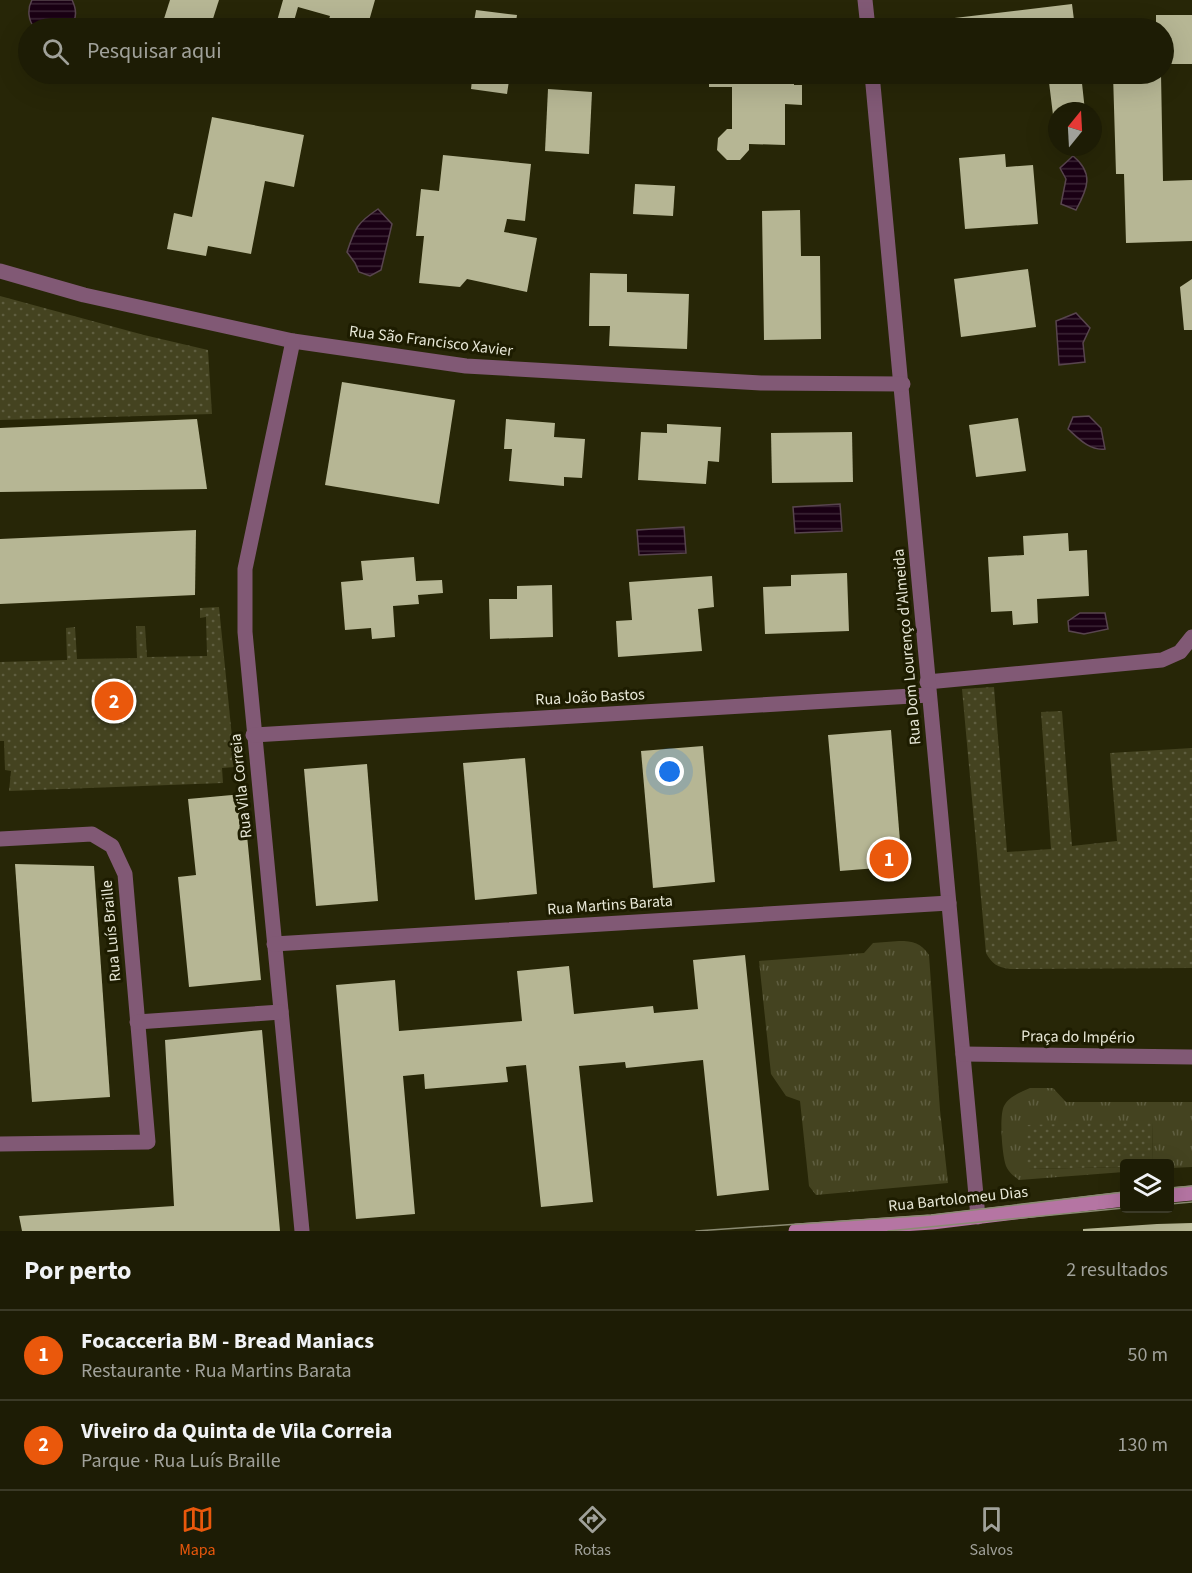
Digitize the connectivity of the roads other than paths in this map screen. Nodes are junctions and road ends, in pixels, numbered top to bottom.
1 (865, 0) edge
2 (867, 18) edge
3 (873, 84) edge
4 (0, 271) edge
5 (293, 341) junction
6 (903, 384) junction
7 (1192, 637) edge
8 (928, 688) junction
9 (253, 735) junction
10 (0, 839) edge
11 (949, 903) junction
12 (274, 944) junction
13 (281, 1012) junction
14 (137, 1022) junction
15 (963, 1054) junction
16 (1192, 1057) edge
17 (0, 1144) edge
18 (1192, 1193) edge
19 (1174, 1195) edge
20 (1120, 1200) edge
21 (978, 1217) junction
22 (302, 1231) edge
23 (796, 1231) edge

1 - 2 street
3 - 6 street, Rua Dom Lourenço d'Almeida
4 - 5 street, Rua São Francisco Xavier
5 - 6 street, Rua São Francisco Xavier
5 - 9 street, Rua Vila Correia
6 - 8 street, Rua Dom Lourenço d'Almeida
7 - 8 street, Rua João Bastos
8 - 9 street, Rua João Bastos
8 - 11 street, Rua Dom Lourenço d'Almeida
9 - 12 street, Rua Vila Correia
10 - 14 street, Rua Luís Braille
11 - 12 street, Rua Martins Barata
11 - 15 street, Rua Dom Lourenço d'Almeida
12 - 13 street, Rua Vila Correia
13 - 14 street
13 - 22 street, Rua Vila Correia
14 - 17 street, Rua Luís Braille
15 - 16 street, Praça do Império
15 - 21 street, Rua Dom Lourenço d'Almeida
18 - 19 street
20 - 21 street, Rua Bartolomeu Dias
21 - 23 street, Rua Bartolomeu Dias

